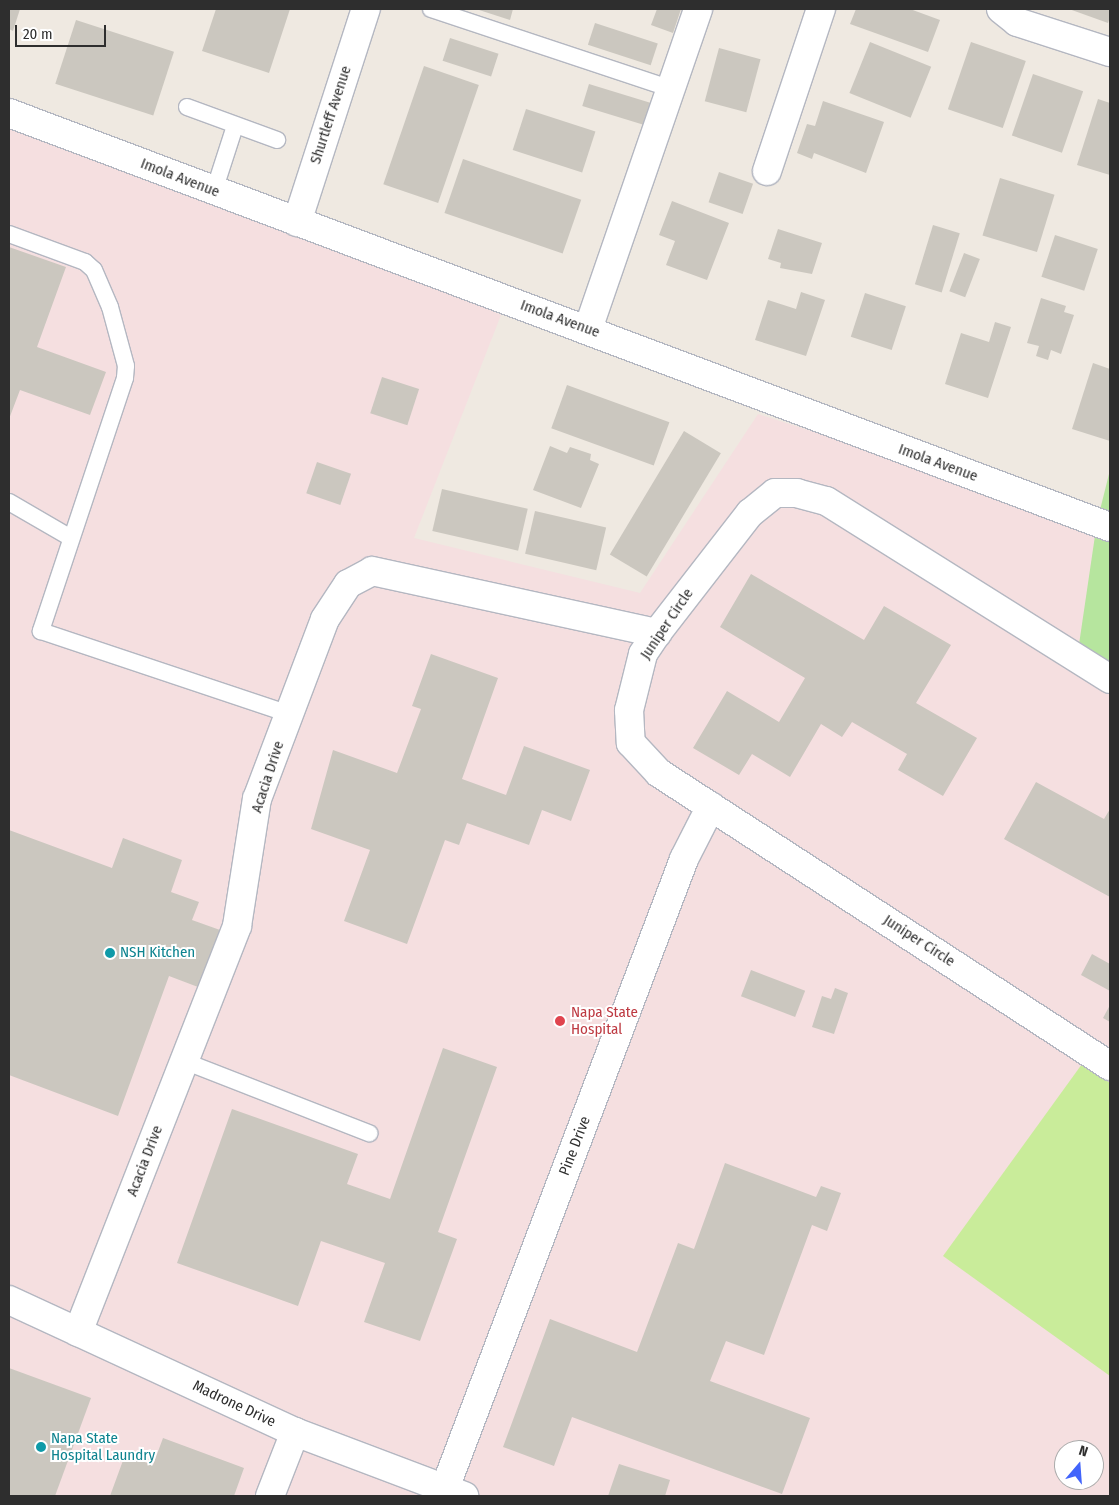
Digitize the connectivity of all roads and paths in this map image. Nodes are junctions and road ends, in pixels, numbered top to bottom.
1 (366, 9) edge
2 (430, 9) edge
3 (698, 9) edge
4 (821, 9) edge
5 (1001, 9) edge
6 (1110, 52) edge
7 (672, 88) junction
8 (187, 107) dead end
9 (9, 113) edge
10 (235, 126) junction
11 (278, 140) dead end
12 (767, 171) dead end
13 (214, 191) junction
14 (296, 222) junction
15 (9, 234) edge
16 (588, 329) junction
17 (9, 502) edge
18 (1110, 527) edge
19 (71, 538) junction
20 (657, 633) junction
21 (1110, 679) edge
22 (289, 714) junction
23 (711, 806) junction
24 (184, 1060) junction
25 (1110, 1066) edge
26 (369, 1134) dead end
27 (9, 1300) edge
28 (78, 1332) junction
29 (295, 1432) junction
30 (455, 1492) edge
31 (270, 1496) edge

1 - 14 street, Shurtleff Avenue
2 - 7 lane
3 - 7 street
4 - 12 street
5 - 6 street
7 - 16 street
8 - 10 lane
9 - 13 street, Imola Avenue
10 - 11 lane
10 - 13 lane
13 - 14 street, Imola Avenue
14 - 16 street, Imola Avenue
15 - 19 lane
16 - 18 street, Imola Avenue
17 - 19 lane
19 - 22 lane
20 - 21 street, Juniper Circle
20 - 22 street, Acacia Drive
20 - 23 street, Juniper Circle
22 - 24 street, Acacia Drive
23 - 25 street, Juniper Circle
23 - 30 street, Pine Drive
24 - 26 lane
24 - 28 street, Acacia Drive
27 - 28 street, Madrone Drive
28 - 29 street, Madrone Drive
29 - 30 street, Madrone Drive
29 - 31 street

